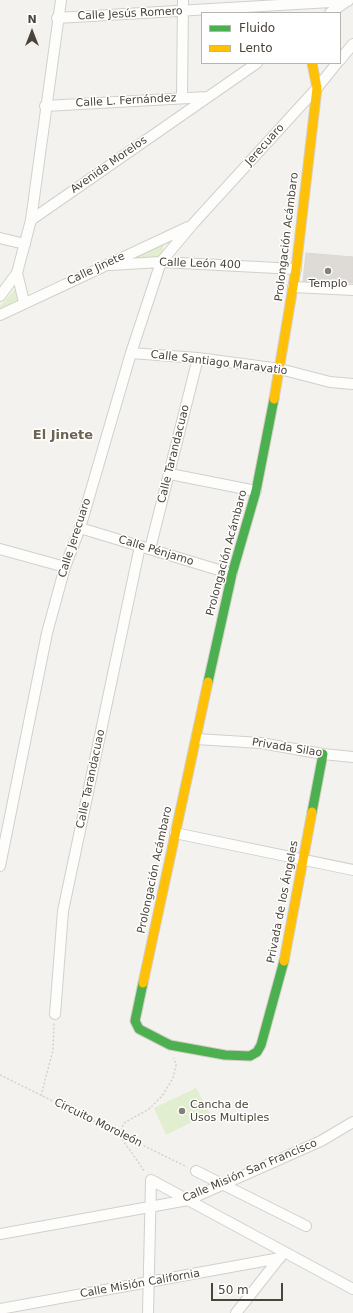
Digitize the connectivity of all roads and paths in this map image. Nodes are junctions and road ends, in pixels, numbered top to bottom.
1 (61, 0) edge
2 (183, 0) edge
3 (348, 0) edge
4 (311, 6) edge
5 (183, 11) junction
6 (331, 12) edge
7 (57, 18) junction
8 (353, 44) edge
9 (341, 59) edge
10 (256, 64) edge
11 (312, 64) edge
12 (336, 64) edge
13 (317, 88) junction
14 (182, 98) junction
15 (206, 98) junction
16 (46, 106) junction
17 (31, 220) junction
18 (192, 225) junction
19 (0, 238) edge
20 (25, 244) junction
21 (161, 262) junction
22 (104, 265) junction
23 (296, 269) junction
24 (17, 273) junction
25 (293, 287) junction
26 (353, 290) edge
27 (0, 296) edge
28 (24, 302) junction
29 (0, 315) edge
30 (131, 353) junction
31 (198, 358) junction
32 (280, 368) junction
33 (353, 384) edge
34 (170, 474) junction
35 (256, 491) junction
36 (80, 528) junction
37 (145, 548) junction
38 (0, 551) edge
39 (64, 567) junction
40 (232, 574) junction
41 (196, 739) junction
42 (323, 754) junction
43 (353, 757) edge
44 (4, 818) edge
45 (175, 833) junction
46 (304, 860) junction
47 (0, 866) edge
48 (353, 870) edge
49 (55, 1014) joint
50 (170, 1045) junction
51 (0, 1075) edge
52 (41, 1096) junction
53 (353, 1122) edge
54 (119, 1134) junction
55 (196, 1171) joint
56 (151, 1180) junction
57 (224, 1184) junction
58 (188, 1200) junction
59 (151, 1206) junction
60 (306, 1226) dead end
61 (0, 1234) edge
62 (282, 1255) junction
63 (149, 1282) junction
64 (353, 1289) edge
65 (0, 1309) edge
66 (148, 1313) edge
67 (236, 1313) edge

1 - 7 street
2 - 5 street
3 - 4 street, Calle Jesús Romero
3 - 6 street
4 - 5 street, Calle Jesús Romero
5 - 7 street, Calle Jesús Romero
5 - 14 street
7 - 16 street
8 - 9 street
10 - 15 street, Avenida Morelos
11 - 13 street, Prolongación Acámbaro
12 - 13 street, Jerecuaro
13 - 18 street, Jerecuaro
13 - 23 street, Prolongación Acámbaro
14 - 15 street, Calle L. Fernández
14 - 16 street, Calle L. Fernández
15 - 17 street, Avenida Morelos
16 - 17 street
17 - 20 street
18 - 21 street, Calle Jerecuaro
18 - 22 street, Calle Jinete
19 - 20 street
20 - 24 street
21 - 22 street, Calle León 400
21 - 23 street, Calle León 400
21 - 30 street, Calle Jerecuaro
22 - 28 street, Calle Jinete
23 - 25 street, Prolongación Acámbaro
24 - 27 street
24 - 28 street
25 - 26 street
25 - 32 street, Prolongación Acámbaro
28 - 29 street, Calle Jinete
30 - 31 street, Calle Santiago Maravatio
30 - 36 street, Calle Jerecuaro
31 - 32 street, Calle Santiago Maravatio
31 - 34 street, Calle Tarandacuao
32 - 33 street, Calle Santiago Maravatio
32 - 35 street, Prolongación Acámbaro
34 - 35 street
34 - 37 street, Calle Tarandacuao
35 - 40 street, Prolongación Acámbaro
36 - 37 street, Calle Pénjamo
36 - 39 street, Calle Jerecuaro
37 - 40 street, Calle Pénjamo
37 - 49 street, Calle Tarandacuao
38 - 39 street
39 - 44 street, Calle Jerecuaro
40 - 41 street, Prolongación Acámbaro
41 - 42 street, Privada Silao
41 - 45 street, Prolongación Acámbaro
42 - 43 street, Privada Silao
42 - 46 street, Privada de los Ángeles
44 - 47 street, Calle Jerecuaro
45 - 46 street
45 - 50 street, Prolongación Acámbaro
46 - 48 street
46 - 50 street, Privada de los Ángeles
49 - 52 path
50 - 54 path
51 - 52 path, Circuito Moroleón
52 - 54 path, Circuito Moroleón
53 - 57 street, Calle Misión San Francisco
54 - 55 path, Circuito Moroleón
54 - 56 path
55 - 57 street
56 - 58 street
56 - 59 street
57 - 58 street, Calle Misión San Francisco
57 - 60 street
58 - 59 street, Calle Misión San Francisco
58 - 62 street
59 - 61 street, Calle Misión San Francisco
59 - 63 street
62 - 63 street, Calle Misión California
62 - 64 street
62 - 67 street
63 - 65 street, Calle Misión California
63 - 66 street

